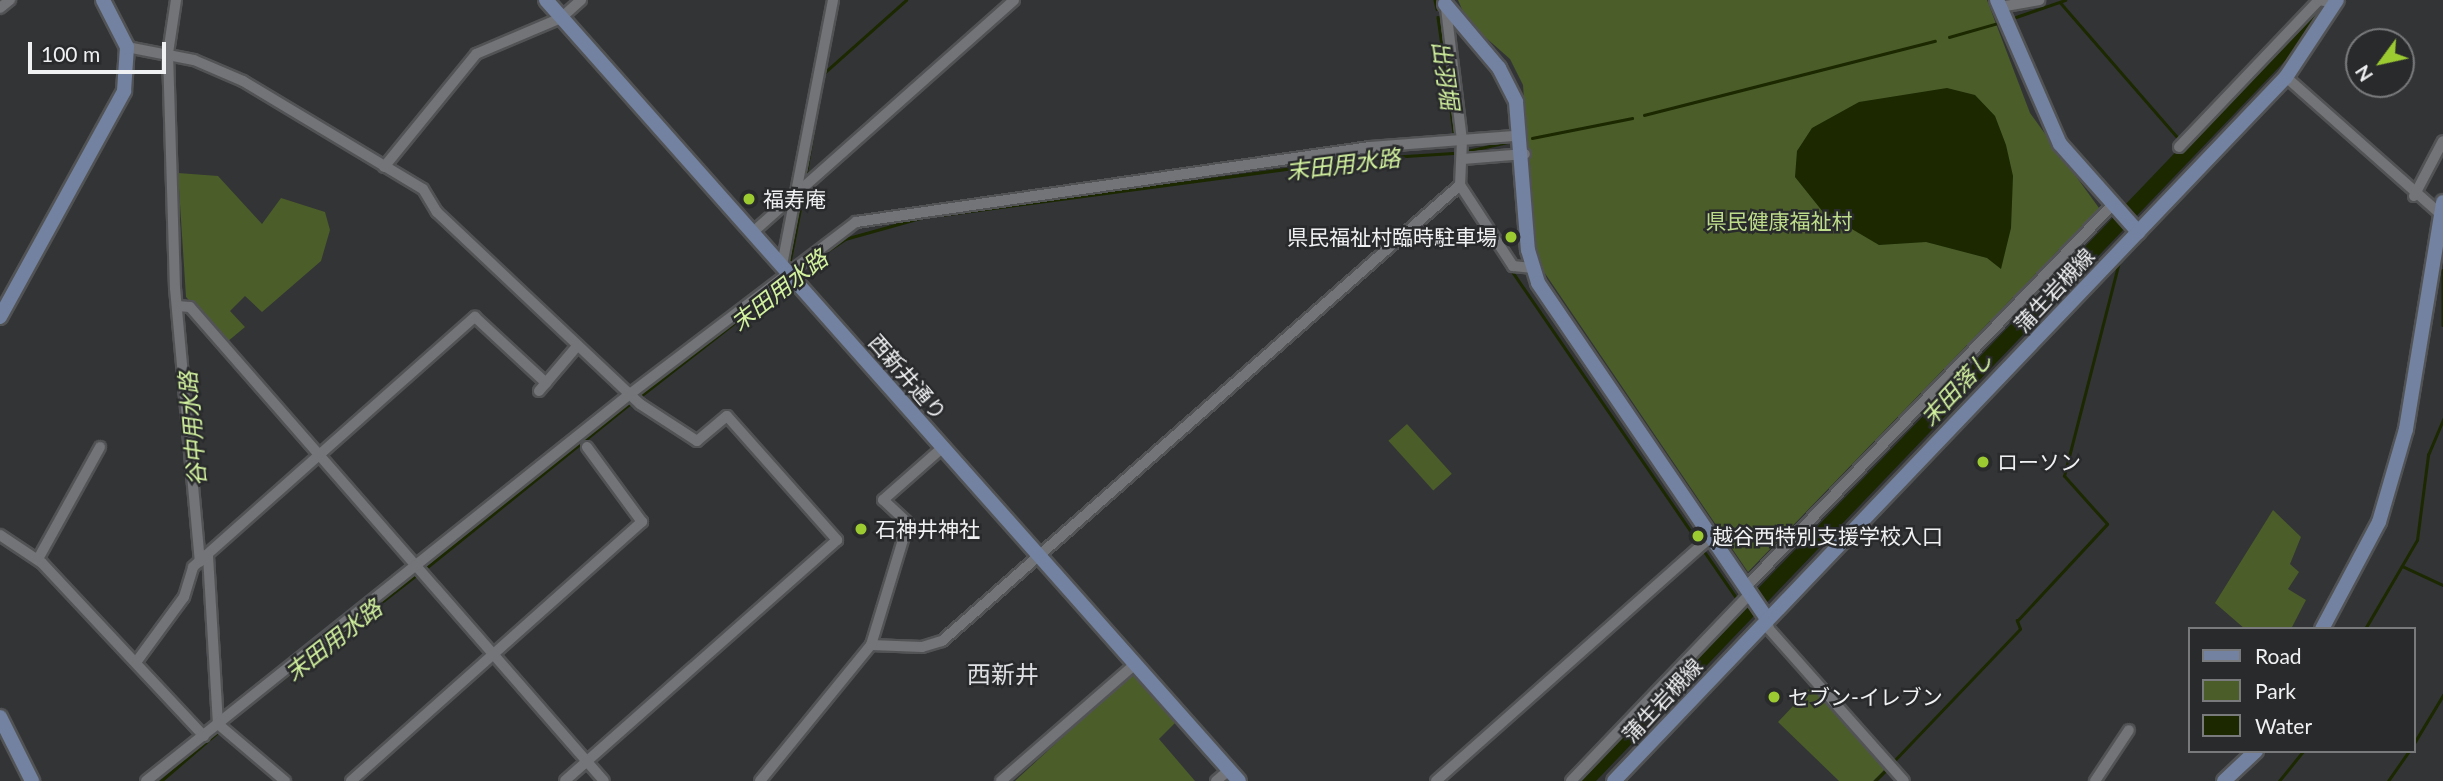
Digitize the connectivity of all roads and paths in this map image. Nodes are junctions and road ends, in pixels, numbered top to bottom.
1 (10, 0) edge
2 (103, 0) edge
3 (176, 0) edge
4 (546, 0) edge
5 (581, 0) edge
6 (833, 0) edge
7 (1014, 0) edge
8 (2039, 0) edge
9 (1445, 2) edge
10 (2337, 2) edge
11 (1999, 4) edge
12 (0, 8) edge
13 (561, 18) junction
14 (127, 47) junction
15 (168, 53) junction
16 (2286, 77) junction
17 (1514, 136) dead end
18 (1462, 140) junction
19 (2443, 141) edge
20 (2179, 147) dead end
21 (1525, 154) junction
22 (1462, 159) junction
23 (384, 167) junction
24 (1460, 186) junction
25 (799, 191) junction
26 (2414, 196) junction
27 (2112, 205) junction
28 (2441, 208) edge
29 (753, 232) junction
30 (2138, 232) junction
31 (2433, 236) junction
32 (2443, 247) edge
33 (785, 268) junction
34 (1531, 268) junction
35 (177, 306) junction
36 (0, 317) edge
37 (578, 345) junction
38 (629, 394) junction
39 (100, 447) dead end
40 (587, 447) dead end
41 (942, 448) junction
42 (320, 458) junction
43 (0, 535) edge
44 (1710, 538) junction
45 (1039, 555) junction
46 (38, 559) junction
47 (204, 559) junction
48 (417, 565) junction
49 (1748, 591) junction
50 (1767, 619) junction
51 (2323, 627) edge
52 (871, 645) junction
53 (492, 655) junction
54 (137, 661) junction
55 (1135, 664) junction
56 (0, 717) edge
57 (218, 724) junction
58 (2129, 730) dead end
59 (204, 736) junction
60 (2254, 753) edge
61 (586, 761) junction
62 (1234, 775) edge
63 (32, 781) edge
64 (146, 781) edge
65 (285, 781) edge
66 (351, 781) edge
67 (565, 781) edge
68 (604, 781) edge
69 (760, 781) edge
70 (1001, 781) edge
71 (1216, 781) edge
72 (1436, 781) edge
73 (1570, 781) edge
74 (1615, 781) edge
75 (1904, 781) edge
76 (2095, 781) edge
77 (2224, 781) edge

1 - 12 street
2 - 14 street
3 - 15 street
4 - 13 street, 西新井通り
5 - 13 street
6 - 25 street
7 - 25 street
8 - 11 street
9 - 18 street
9 - 21 street
10 - 16 street, 蒲生岩槻線
10 - 20 street
11 - 27 street
13 - 23 street
13 - 29 street, 西新井通り
14 - 15 street
14 - 36 street
15 - 23 street
15 - 35 street
16 - 26 street
16 - 30 street, 蒲生岩槻線
17 - 18 street
18 - 22 street
18 - 33 street
19 - 26 street
21 - 22 street
21 - 34 street
22 - 24 street
23 - 37 street
24 - 34 street
24 - 45 street
25 - 29 street
25 - 33 street
26 - 28 street
27 - 30 street
27 - 49 street
28 - 31 street
29 - 33 street, 西新井通り
30 - 50 street, 蒲生岩槻線
31 - 32 street
31 - 51 street
33 - 38 street
33 - 41 street, 西新井通り
34 - 44 street
35 - 42 street
35 - 47 street
37 - 38 street
37 - 42 street
38 - 48 street
38 - 61 street
39 - 46 street
40 - 53 street
41 - 45 street, 西新井通り
41 - 52 street
42 - 47 street
42 - 48 street
43 - 46 street
44 - 49 street
44 - 72 street
45 - 52 street
45 - 55 street, 西新井通り
46 - 54 street
47 - 54 street
47 - 57 street
48 - 53 street
48 - 57 street
49 - 50 street
49 - 73 street
50 - 74 street, 蒲生岩槻線
50 - 75 street
52 - 69 street
53 - 61 street
53 - 66 street
54 - 59 street
55 - 62 street, 西新井通り
55 - 70 street
56 - 63 street
57 - 59 street
57 - 65 street
58 - 76 street
59 - 64 street
60 - 77 street
61 - 67 street
61 - 68 street
62 - 71 street

